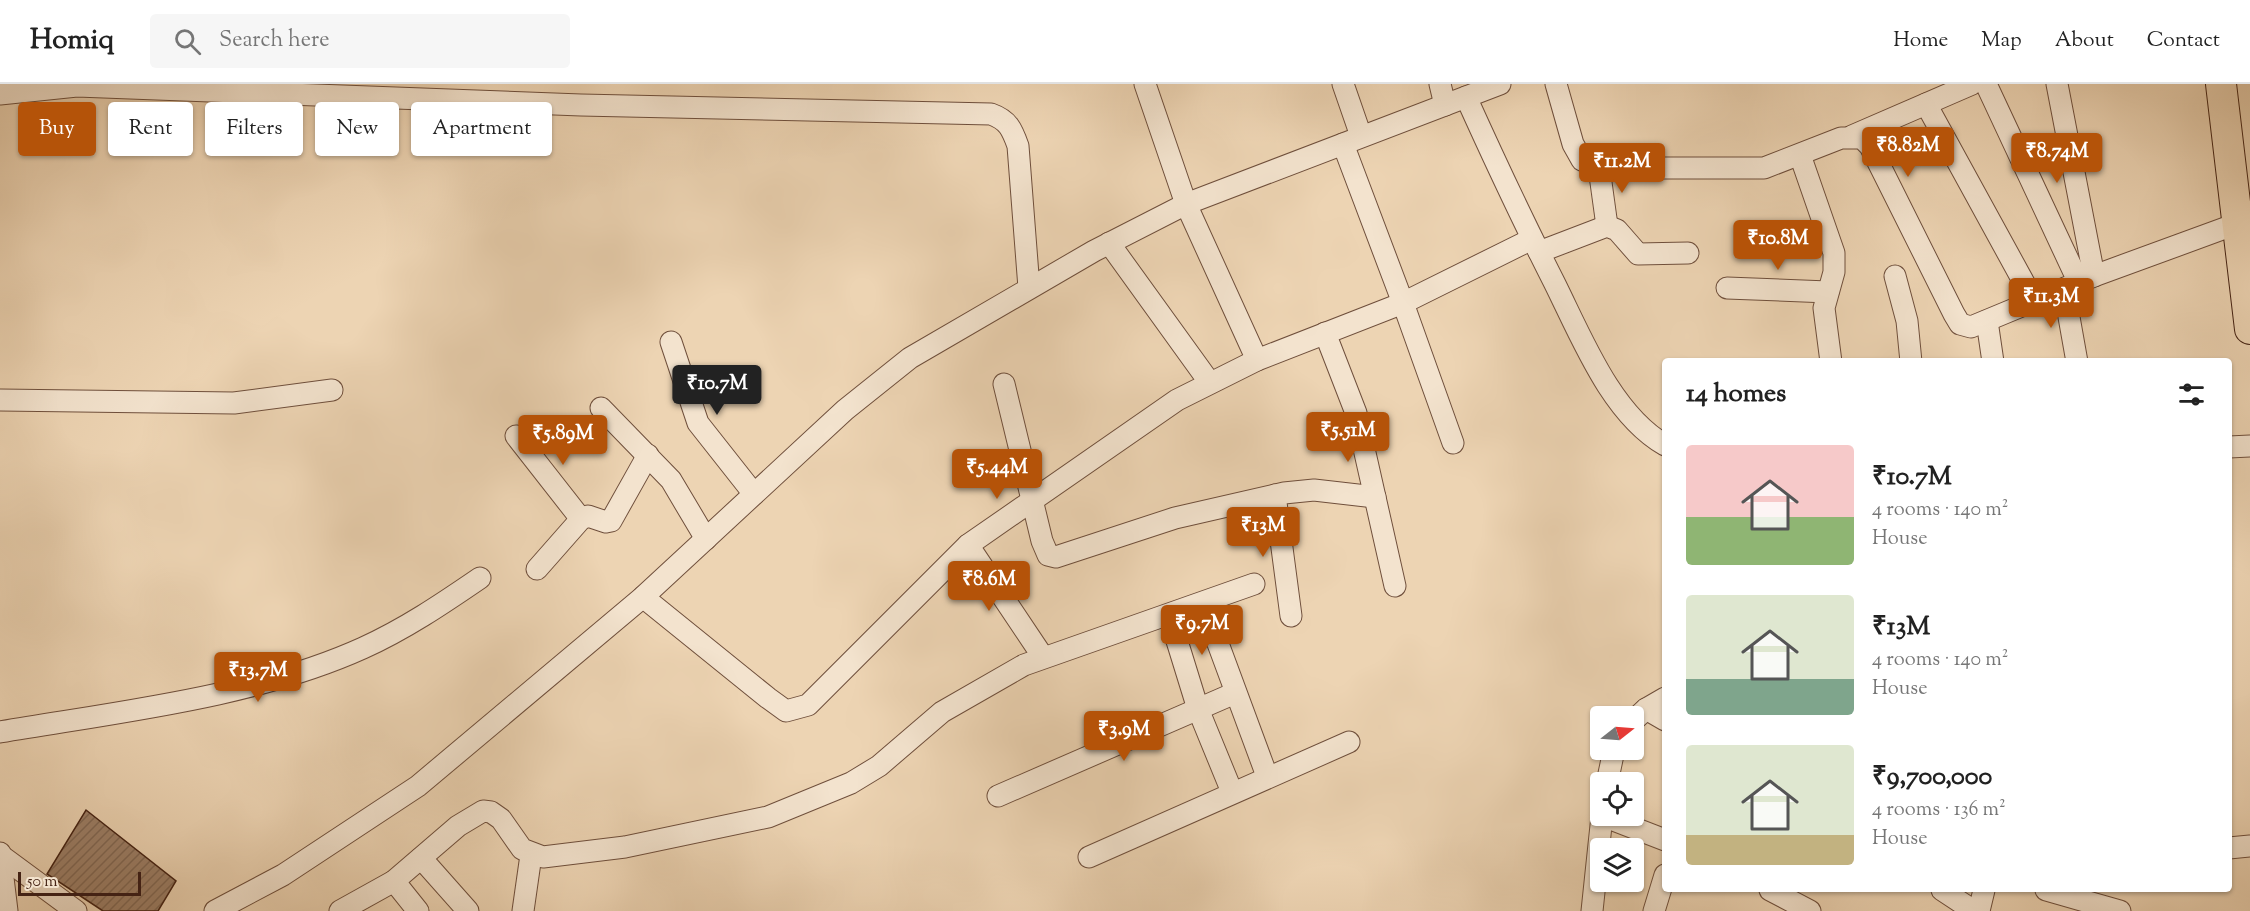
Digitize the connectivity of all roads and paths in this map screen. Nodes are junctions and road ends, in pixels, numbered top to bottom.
1 (1343, 84) edge
2 (1500, 84) edge
3 (1556, 84) edge
4 (1972, 84) edge
5 (1986, 84) edge
6 (2057, 84) edge
7 (2221, 84) edge
8 (1148, 85) edge
9 (322, 89) edge
10 (0, 94) edge
11 (1443, 94) edge
12 (1466, 97) junction
13 (1926, 104) junction
14 (1852, 136) junction
15 (1352, 140) junction
16 (1800, 155) junction
17 (1599, 168) junction
18 (1186, 204) junction
19 (2236, 224) junction
20 (1606, 226) junction
21 (1109, 243) junction
22 (1535, 245) junction
23 (1688, 253) dead end
24 (1895, 276) dead end
25 (2079, 283) junction
26 (1029, 288) junction
27 (1727, 288) dead end
28 (1828, 292) junction
29 (2034, 301) junction
30 (1403, 303) junction
31 (1987, 321) junction
32 (2250, 329) edge
33 (1325, 333) junction
34 (671, 342) dead end
35 (1830, 358) edge
36 (1911, 358) edge
37 (1992, 358) edge
38 (2077, 358) edge
39 (1257, 360) junction
40 (1210, 383) junction
41 (1005, 384) dead end
42 (332, 390) dead end
43 (0, 400) edge
44 (601, 408) dead end
45 (516, 436) dead end
46 (1453, 442) dead end
47 (1662, 443) edge
48 (2250, 446) edge
49 (2232, 447) edge
50 (648, 455) junction
51 (754, 494) junction
52 (1275, 495) junction
53 (1375, 497) junction
54 (1033, 499) junction
55 (581, 519) junction
56 (706, 539) junction
57 (968, 545) junction
58 (537, 569) dead end
59 (480, 578) dead end
60 (1254, 584) dead end
61 (1395, 586) dead end
62 (643, 597) junction
63 (1203, 603) junction
64 (1169, 615) junction
65 (1291, 616) dead end
66 (1043, 657) junction
67 (1235, 693) junction
68 (1662, 700) edge
69 (1198, 709) junction
70 (1644, 711) edge
71 (1644, 715) edge
72 (1662, 719) edge
73 (0, 732) edge
74 (1349, 742) dead end
75 (1267, 776) junction
76 (1233, 792) junction
77 (998, 796) dead end
78 (1601, 826) edge
79 (1628, 826) edge
80 (1662, 839) edge
81 (2250, 846) edge
82 (2232, 848) edge
83 (0, 854) edge
84 (531, 855) junction
85 (1089, 857) dead end
86 (421, 858) junction
87 (394, 881) junction
88 (1662, 885) edge
89 (1774, 892) edge
90 (1945, 892) edge
91 (1984, 892) edge
92 (2053, 892) edge
93 (7, 911) edge
94 (76, 911) edge
95 (215, 911) edge
96 (341, 911) edge
97 (418, 911) edge
98 (468, 911) edge
99 (523, 911) edge
100 (1592, 911) edge
101 (1654, 911) edge
102 (1810, 911) edge
103 (1974, 911) edge
104 (1979, 911) edge
105 (2120, 911) edge

1 - 15 street
2 - 12 street
3 - 17 street
4 - 13 street
5 - 25 street
6 - 25 street
7 - 19 highway
8 - 18 street
9 - 10 street
9 - 26 street
11 - 12 street
11 - 15 street
12 - 22 street
13 - 14 street
13 - 29 street
14 - 16 street
14 - 31 street
15 - 18 street
15 - 30 street
16 - 17 street
16 - 28 street
17 - 20 street
18 - 21 street
18 - 39 street
19 - 25 street
19 - 32 highway
20 - 22 street
20 - 23 street
21 - 26 street
21 - 40 street
22 - 30 street
22 - 47 street
24 - 36 street
25 - 29 street
25 - 38 street
26 - 51 street
27 - 28 street
28 - 35 street
29 - 31 street
30 - 33 street
30 - 46 street
31 - 37 street
33 - 39 street
33 - 53 street
34 - 51 street
39 - 40 street
40 - 54 street
41 - 54 street
42 - 43 street
44 - 50 street
45 - 55 street
48 - 49 street
50 - 55 street
50 - 56 street
51 - 56 street
52 - 53 street
52 - 54 street
52 - 65 street
53 - 61 street
54 - 57 street
55 - 58 street
56 - 62 street
57 - 62 street
57 - 66 street
59 - 73 street
60 - 63 street
62 - 95 street
63 - 64 street
63 - 67 street
64 - 66 street
64 - 69 street
66 - 84 street
67 - 69 street
67 - 75 street
68 - 70 street
69 - 76 street
69 - 77 street
71 - 72 street
74 - 75 street
75 - 76 street
76 - 85 street
78 - 100 street
79 - 80 street
81 - 82 street
83 - 93 street
83 - 94 street
84 - 86 street
84 - 99 street
86 - 87 street
86 - 98 street
87 - 96 street
87 - 97 street
88 - 101 street
89 - 102 street
90 - 103 street
91 - 104 street
92 - 105 street

